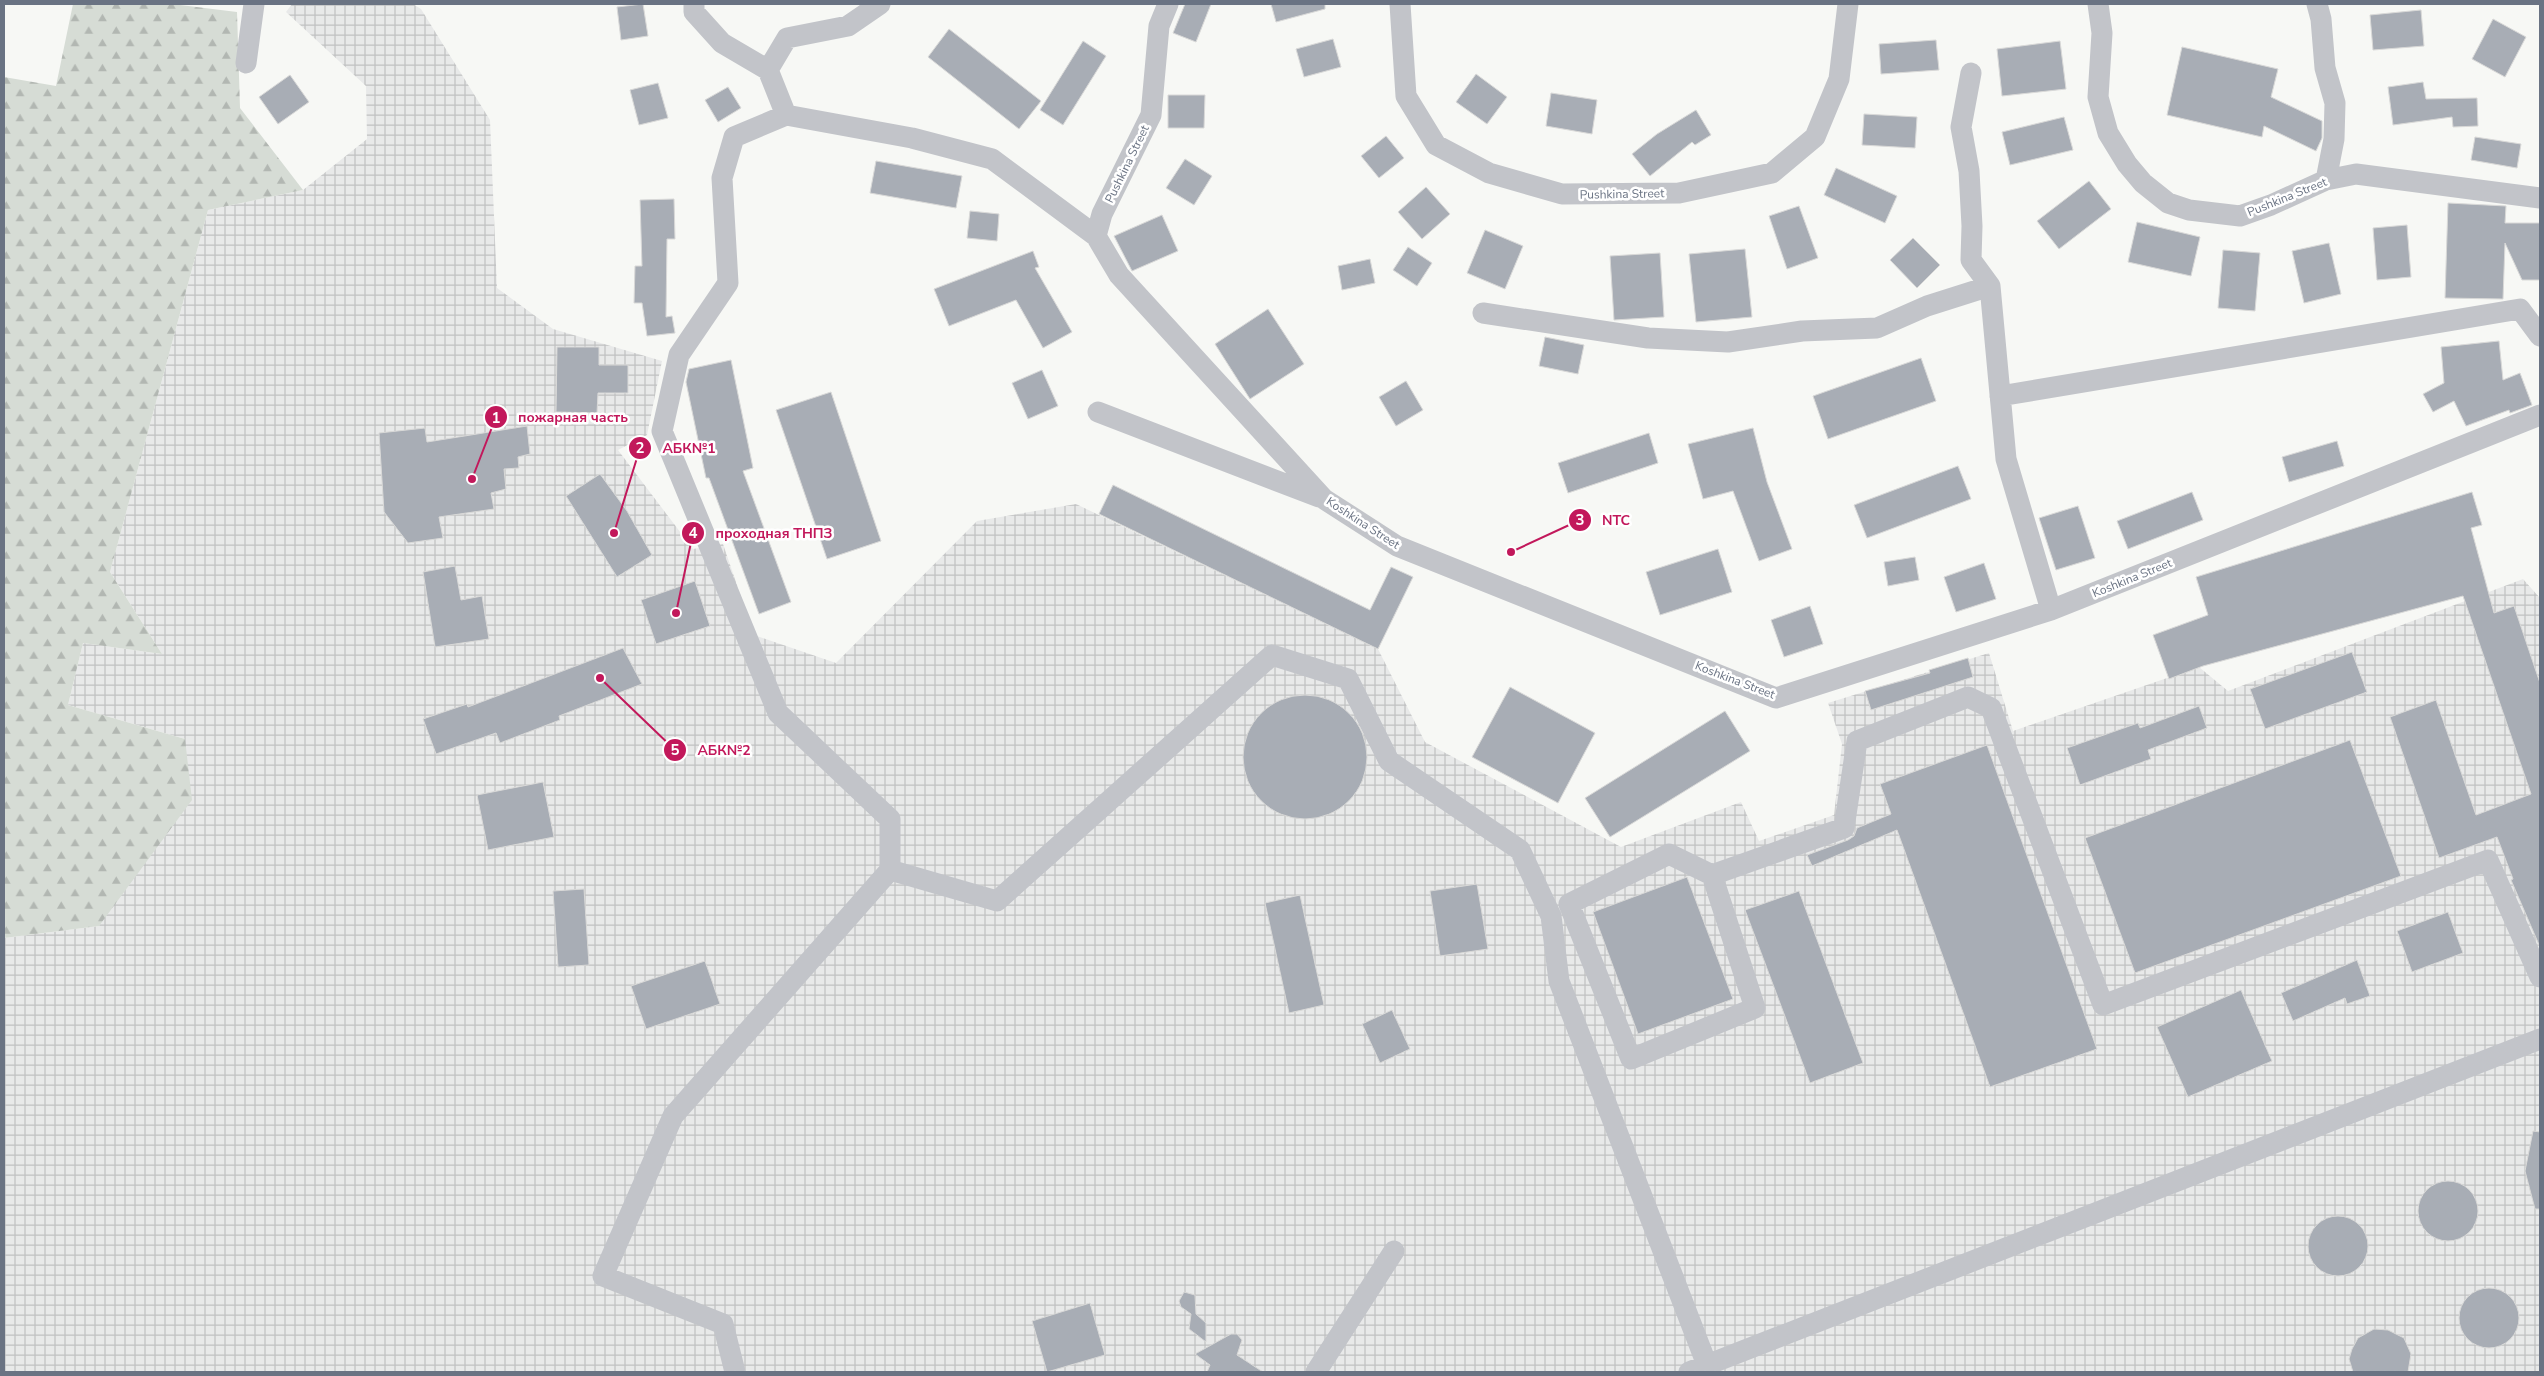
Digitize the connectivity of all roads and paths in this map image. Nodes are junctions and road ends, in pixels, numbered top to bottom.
1 (254, 4) edge
2 (694, 4) edge
3 (880, 4) edge
4 (1168, 4) edge
5 (1400, 4) edge
6 (1848, 4) edge
7 (2098, 4) edge
8 (2317, 4) edge
9 (246, 63) dead end
10 (768, 70) junction
11 (1971, 73) dead end
12 (786, 115) junction
13 (2326, 180) junction
14 (2540, 198) edge
15 (1096, 236) junction
16 (1990, 286) junction
17 (1483, 313) dead end
18 (2540, 336) edge
19 (2000, 396) junction
20 (1098, 412) dead end
21 (2540, 415) edge
22 (1324, 499) junction
23 (2051, 610) junction
24 (890, 870) junction
25 (1712, 875) junction
26 (2540, 977) edge
27 (2540, 1039) edge
28 (1394, 1252) dead end
29 (1698, 1369) edge
30 (735, 1372) edge
31 (1316, 1372) edge

1 - 9 street
2 - 10 street
3 - 10 street
4 - 15 street, Pushkina Street
5 - 6 street, Pushkina Street
7 - 13 street, Pushkina Street
8 - 13 street
10 - 12 street
11 - 16 street
12 - 15 street
12 - 24 street
13 - 14 street, Pushkina Street
15 - 22 street, Koshkina Street
16 - 17 street
16 - 19 street
18 - 19 street
19 - 23 street
20 - 22 street
21 - 23 street, Koshkina Street
22 - 23 street, Koshkina Street
24 - 29 street
24 - 30 street
25 - 25 street
25 - 26 street
27 - 29 street
28 - 31 street

